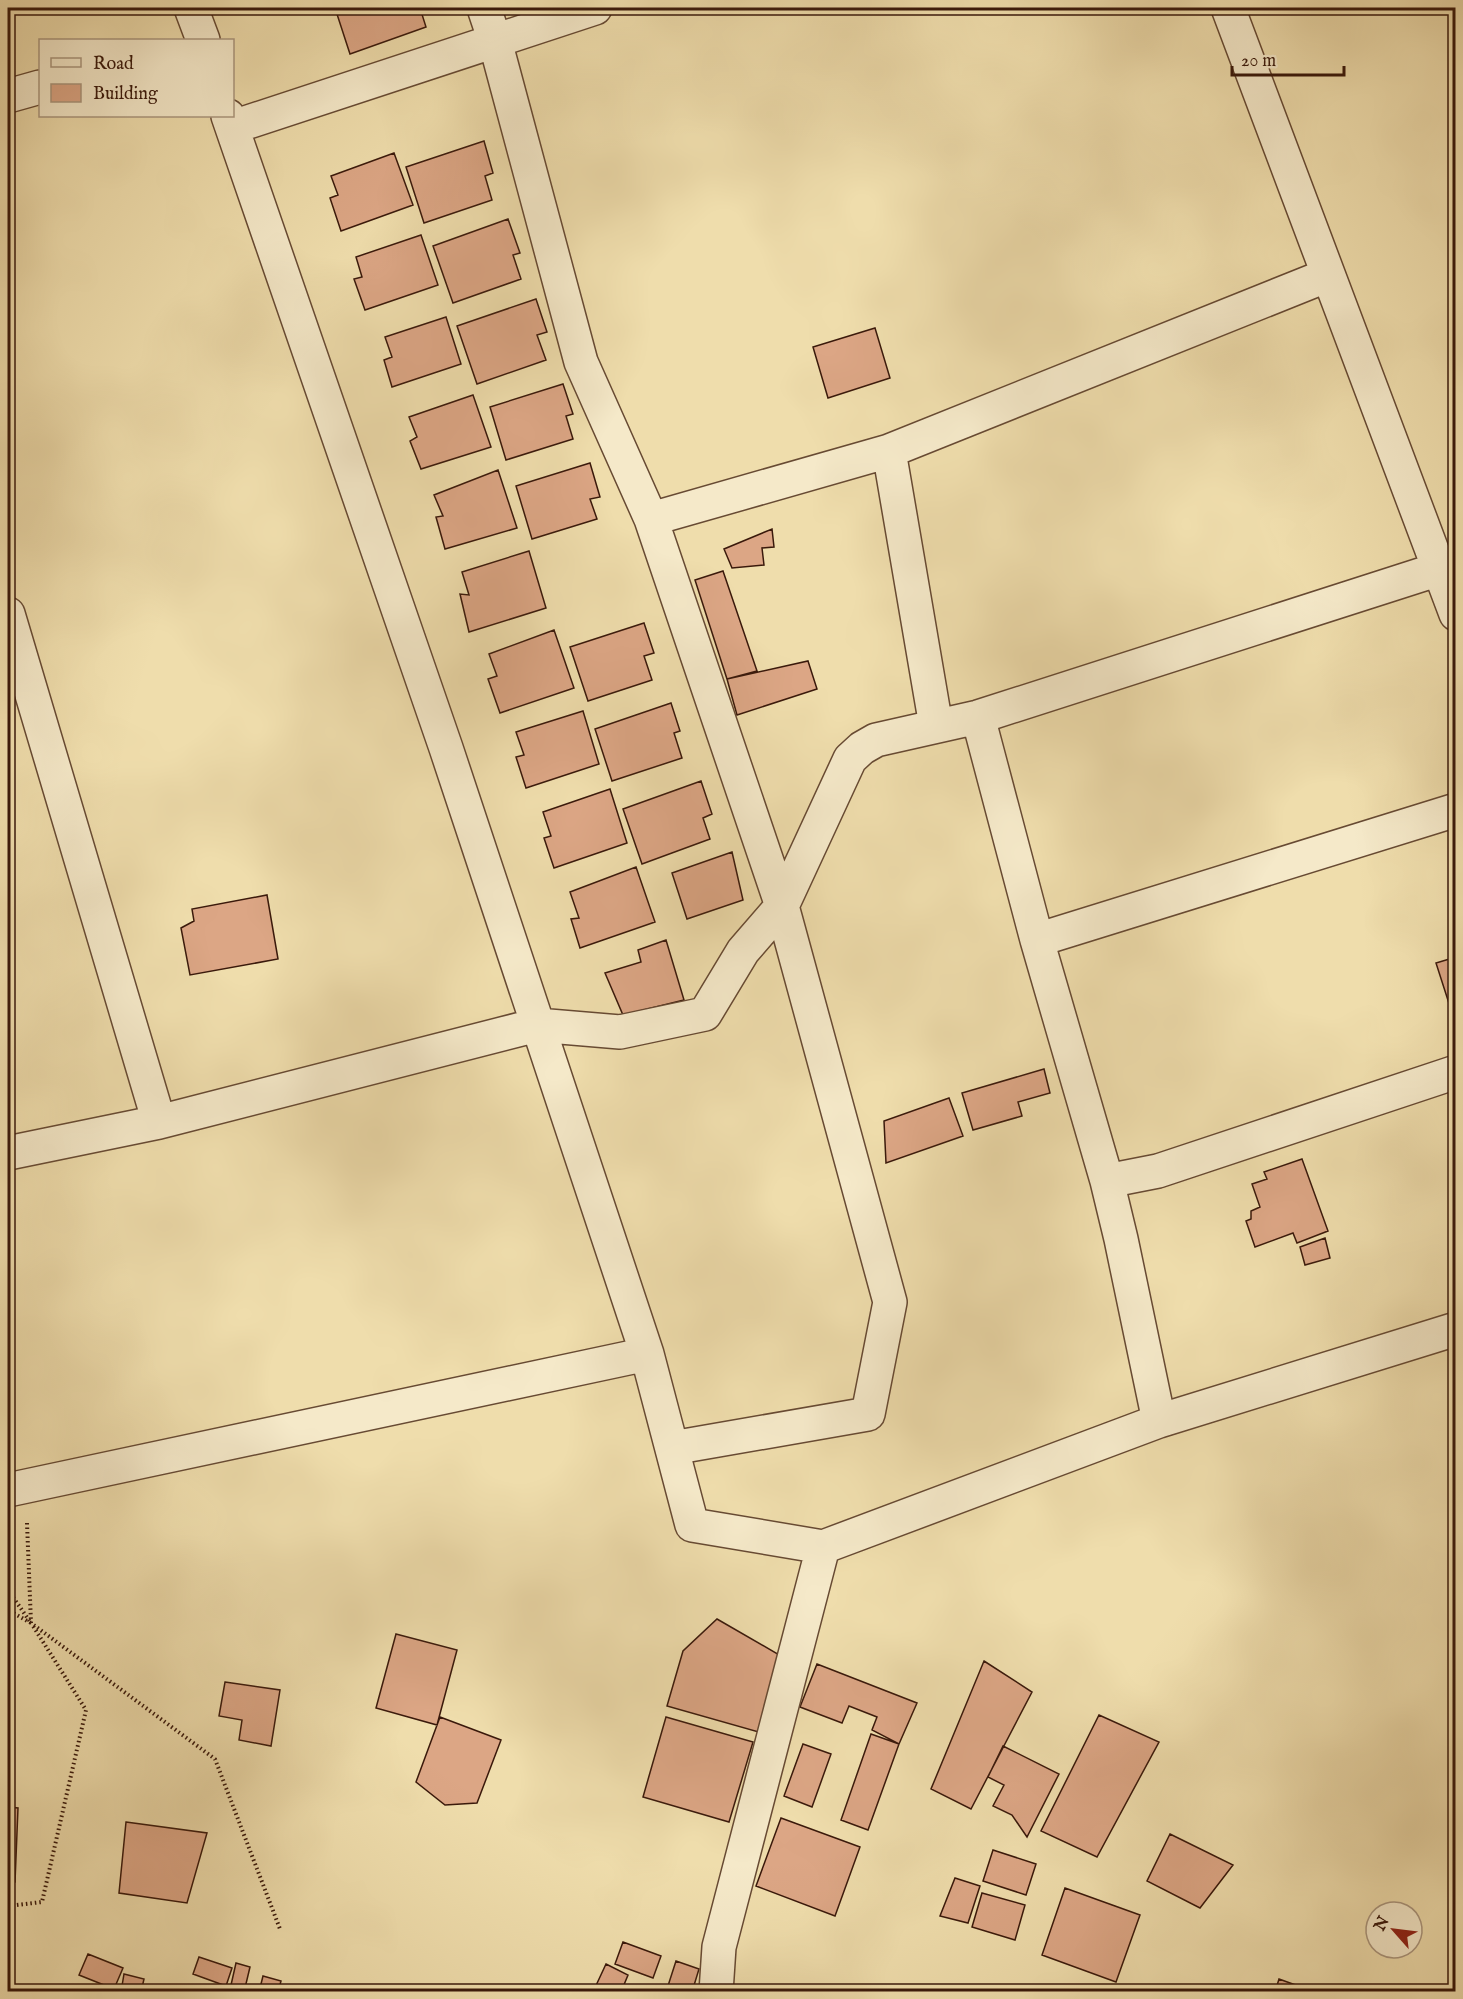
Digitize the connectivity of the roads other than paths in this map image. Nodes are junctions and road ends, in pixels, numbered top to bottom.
1 (191, 8) edge
2 (484, 8) edge
3 (595, 8) edge
4 (1228, 8) edge
5 (202, 39) edge
6 (495, 41) junction
7 (39, 87) edge
8 (8, 96) edge
9 (230, 121) edge
10 (1328, 275) junction
11 (889, 451) junction
12 (651, 519) junction
13 (1439, 570) junction
14 (8, 614) edge
15 (1455, 614) edge
16 (978, 717) junction
17 (936, 726) junction
18 (1455, 810) edge
19 (782, 906) junction
20 (1036, 940) junction
21 (537, 1024) junction
22 (1455, 1072) edge
23 (159, 1122) junction
24 (8, 1153) edge
25 (1107, 1181) junction
26 (1455, 1329) edge
27 (647, 1354) junction
28 (1159, 1421) junction
29 (672, 1448) junction
30 (17, 1501) edge
31 (823, 1547) junction
32 (716, 1992) edge

1 - 5 street
2 - 6 street
3 - 6 street
4 - 10 street
6 - 9 street
6 - 12 street
7 - 8 street
9 - 21 street
10 - 11 street
10 - 13 street
11 - 12 street
11 - 17 street
12 - 19 street
13 - 15 street
13 - 16 street
14 - 23 street
16 - 17 street
16 - 20 street
17 - 19 street
18 - 20 street
19 - 21 street
19 - 29 street
20 - 25 street
21 - 23 street
21 - 27 street
22 - 25 street
23 - 24 street
25 - 28 street
26 - 28 street
27 - 29 street
27 - 30 street
28 - 31 street
29 - 31 street
31 - 32 street

